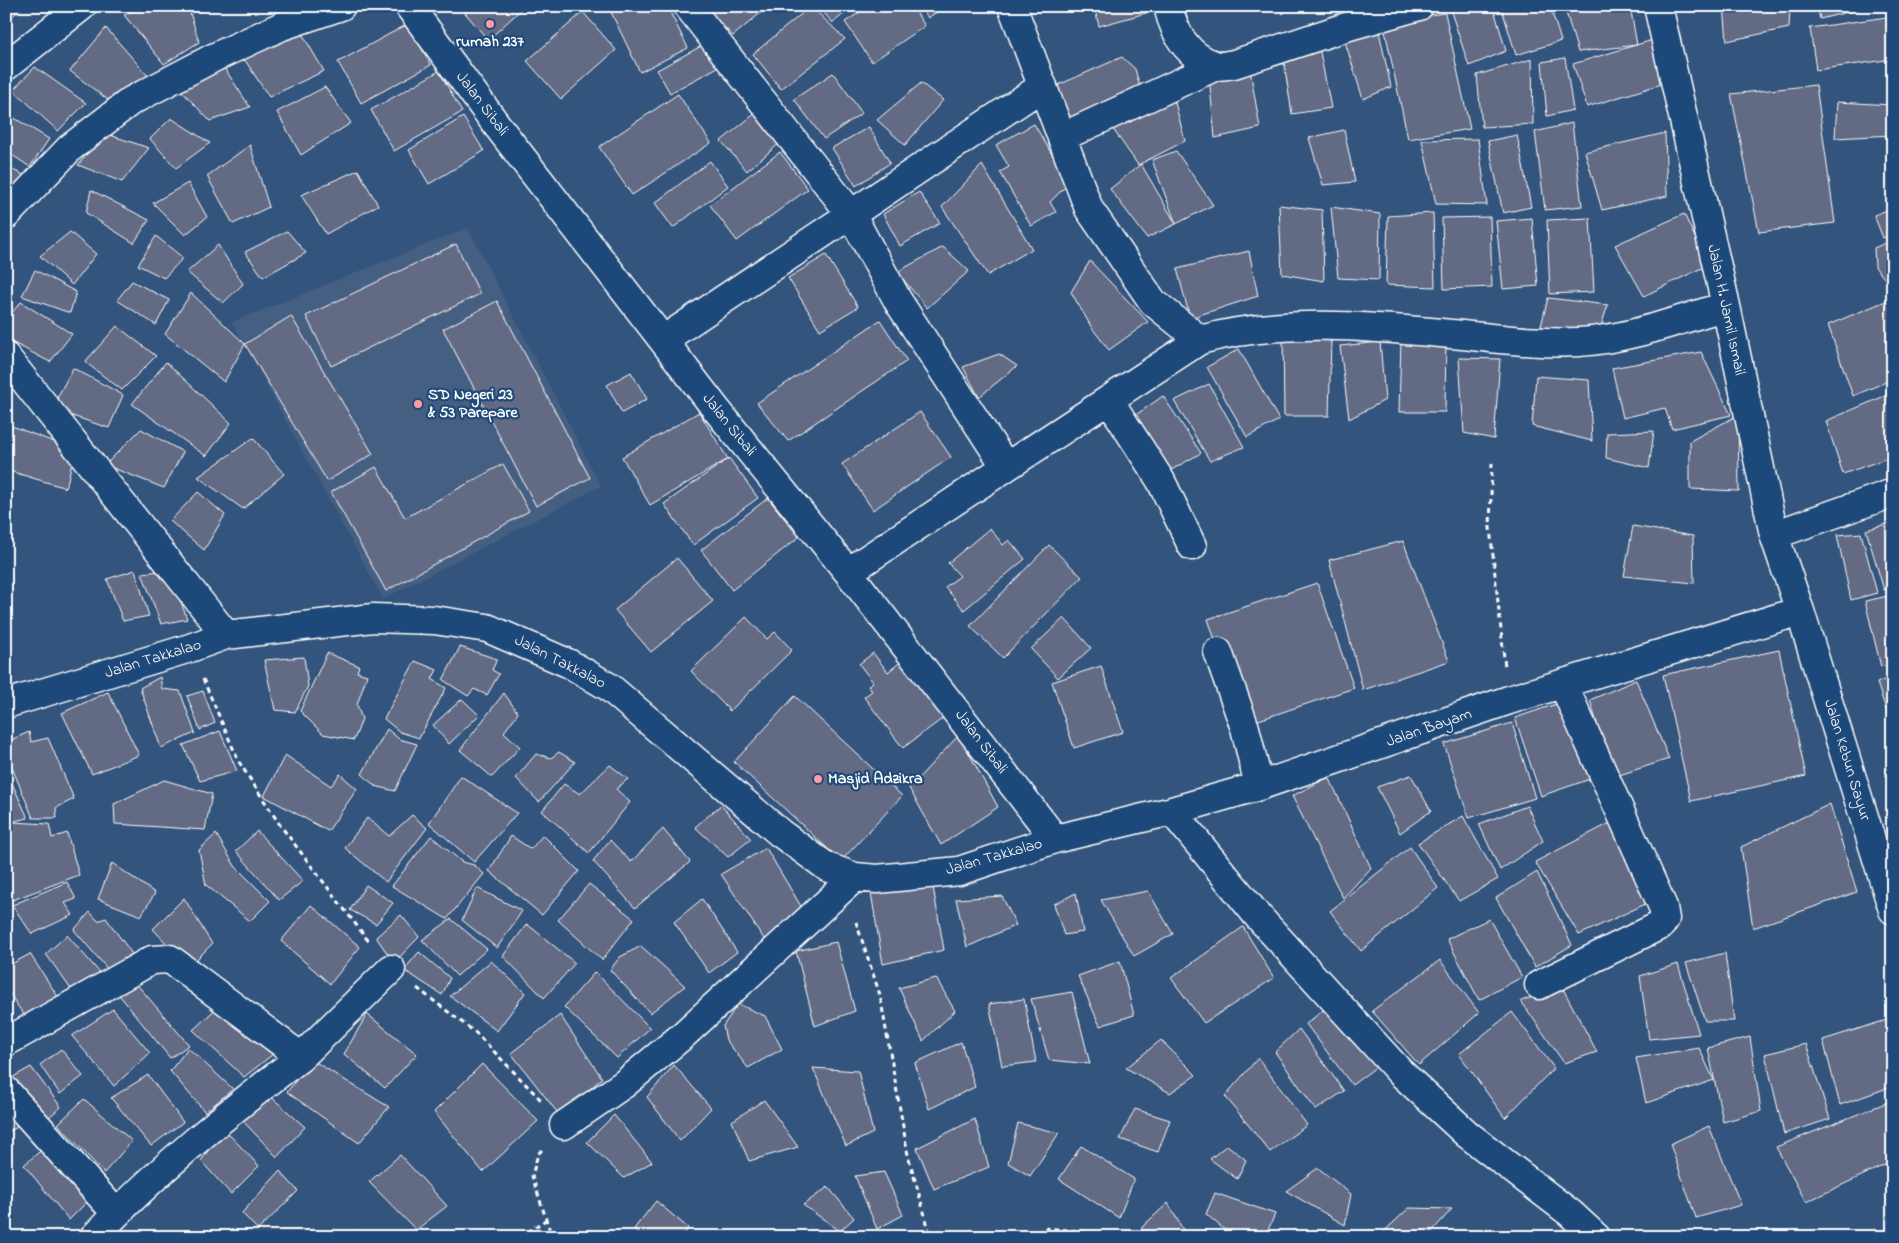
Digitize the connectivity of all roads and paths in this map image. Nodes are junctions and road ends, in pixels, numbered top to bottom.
1 (82, 6) edge
2 (341, 6) edge
3 (409, 6) edge
4 (688, 6) edge
5 (1012, 6) edge
6 (1168, 6) edge
7 (1419, 6) edge
8 (1658, 6) edge
9 (6, 66) edge
10 (1216, 66) junction
11 (1043, 86) junction
12 (1062, 137) junction
13 (851, 214) junction
14 (6, 215) edge
15 (1726, 306) junction
16 (663, 340) junction
17 (1200, 340) junction
18 (6, 357) edge
19 (1109, 400) junction
20 (1492, 463) dead end
21 (1006, 467) junction
22 (1893, 493) edge
23 (1774, 535) junction
24 (1192, 546) dead end
25 (848, 572) junction
26 (1800, 611) junction
27 (226, 635) junction
28 (190, 648) junction
29 (1218, 652) dead end
30 (1563, 684) junction
31 (1509, 700) junction
32 (6, 704) edge
33 (1259, 786) junction
34 (1172, 811) junction
35 (1055, 839) junction
36 (850, 883) junction
37 (1893, 910) edge
38 (391, 969) junction
39 (1540, 985) dead end
40 (6, 1042) edge
41 (301, 1057) junction
42 (6, 1091) edge
43 (564, 1125) junction
44 (116, 1214) junction
45 (547, 1219) junction
46 (1102, 1233) dead end
47 (94, 1237) edge
48 (520, 1237) edge
49 (552, 1237) edge
50 (931, 1237) edge
51 (1029, 1237) edge
52 (1596, 1237) edge

1 - 9 street
2 - 14 street
3 - 16 street, Jalan Sibali
4 - 13 street
5 - 11 street
6 - 10 street
7 - 10 street
8 - 15 street, Jalan H. Jamil Ismail
10 - 12 street
11 - 12 street
11 - 13 street
12 - 17 street
13 - 16 street
13 - 21 street
15 - 17 street
15 - 23 street, Jalan H. Jamil Ismail
16 - 25 street, Jalan Sibali
17 - 19 street
18 - 27 street
19 - 21 street
19 - 24 street
20 - 31 path
21 - 25 street
22 - 23 street
23 - 26 street, Jalan H. Jamil Ismail
25 - 35 street, Jalan Sibali
26 - 30 street, Jalan Bayam
26 - 37 street, Jalan Kebun Sayur
27 - 28 street, Jalan Takkalao
27 - 36 street, Jalan Takkalao
28 - 32 street, Jalan Takkalao
28 - 38 path
29 - 33 street
30 - 31 street, Jalan Bayam
30 - 39 street
31 - 33 street, Jalan Bayam
33 - 34 street, Jalan Bayam
34 - 35 street, Jalan Bayam
34 - 52 street
35 - 36 street, Jalan Takkalao
36 - 43 street
36 - 50 path
38 - 41 street
38 - 43 path
40 - 41 street
41 - 44 street
42 - 44 street
43 - 45 path
44 - 47 street
45 - 48 path
45 - 49 path
46 - 51 path

